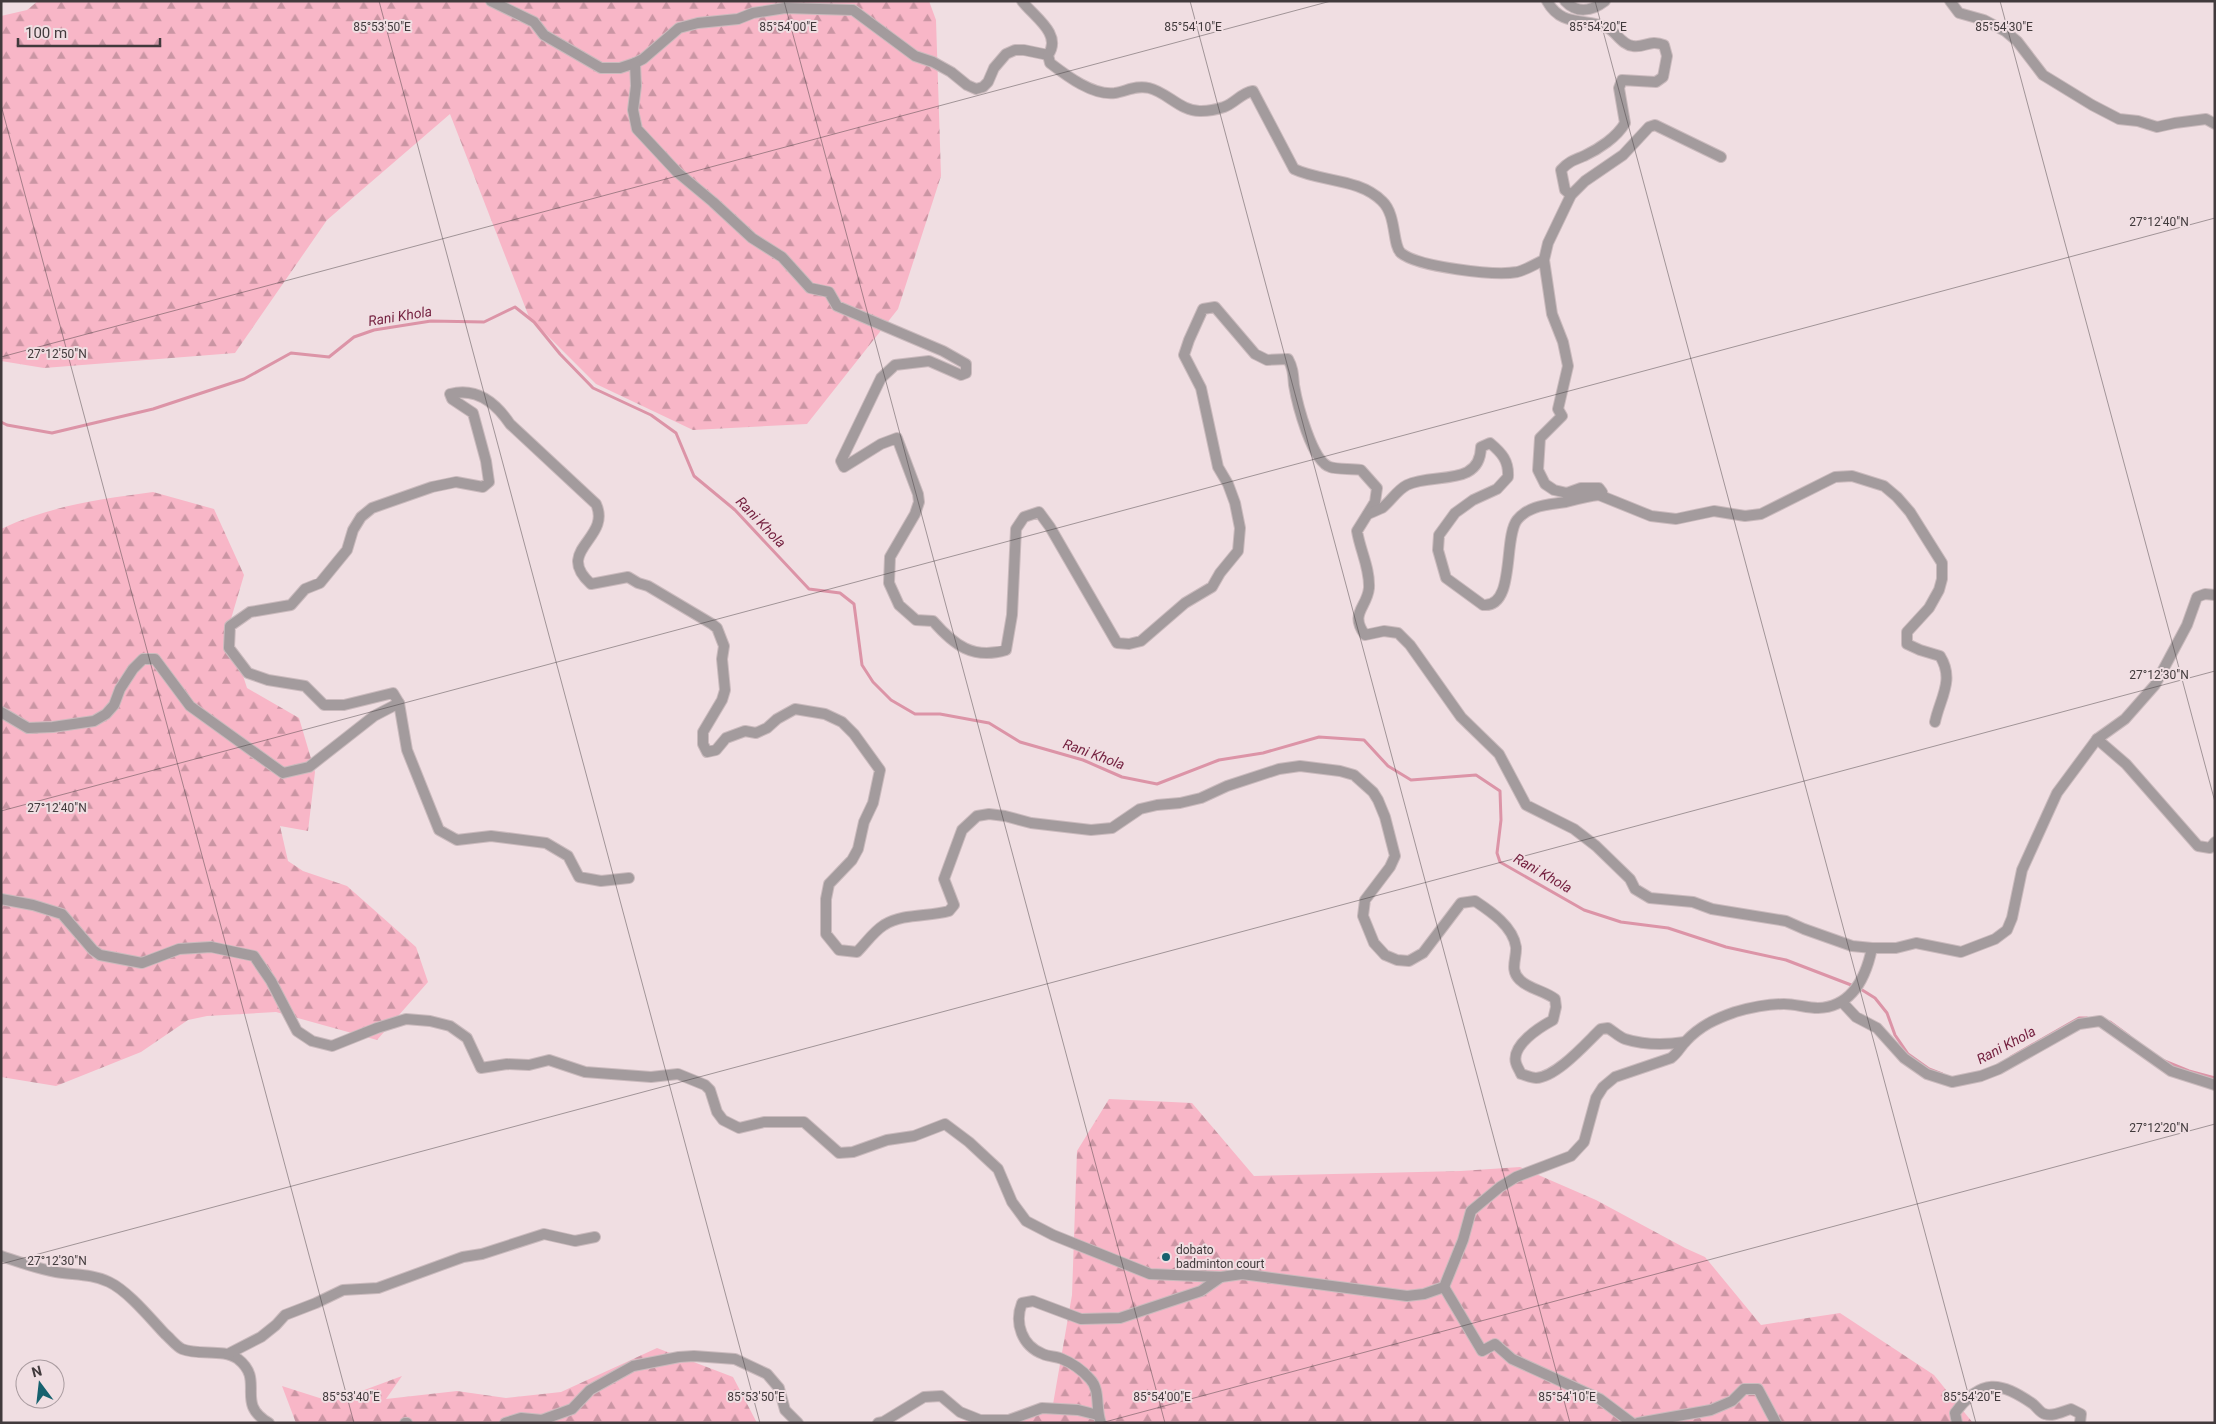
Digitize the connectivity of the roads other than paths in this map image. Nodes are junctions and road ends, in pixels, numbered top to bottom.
1 (491, 1) edge
2 (1022, 1) edge
3 (1547, 1) edge
4 (1565, 1) edge
5 (1605, 1) edge
6 (1950, 1) edge
7 (1048, 55) junction
8 (635, 63) junction
9 (2215, 124) edge
10 (1721, 157) dead end
11 (1571, 195) junction
12 (1544, 260) junction
13 (1600, 495) junction
14 (1368, 514) junction
15 (2215, 595) edge
16 (398, 703) junction
17 (1, 712) edge
18 (1935, 722) dead end
19 (2097, 739) junction
20 (2215, 842) edge
21 (629, 878) dead end
22 (1, 899) edge
23 (1872, 948) junction
24 (1842, 1002) junction
25 (1685, 1042) junction
26 (2215, 1085) edge
27 (595, 1237) dead end
28 (1, 1256) edge
29 (1221, 1277) junction
30 (1444, 1287) junction
31 (228, 1354) junction
32 (1100, 1419) edge
33 (269, 1423) edge
34 (505, 1423) edge
35 (798, 1423) edge
36 (878, 1423) edge
37 (1632, 1423) edge
38 (1638, 1423) edge
39 (1776, 1423) edge
40 (1958, 1423) edge
41 (2080, 1423) edge

1 - 8 street
2 - 7 street
3 - 11 street
4 - 5 street
6 - 9 street
7 - 8 street
7 - 12 street
8 - 14 street
10 - 11 street
11 - 12 street
12 - 13 street
13 - 14 street
13 - 18 street
14 - 23 street
15 - 19 street
16 - 17 street
16 - 21 street
16 - 25 street
19 - 20 street
19 - 23 street
22 - 29 street
23 - 24 street
24 - 25 street
24 - 26 street
25 - 30 street
27 - 31 street
28 - 31 street
29 - 30 street
29 - 32 street
30 - 37 street
31 - 33 street
32 - 36 street
34 - 35 street
38 - 39 street
40 - 41 street

